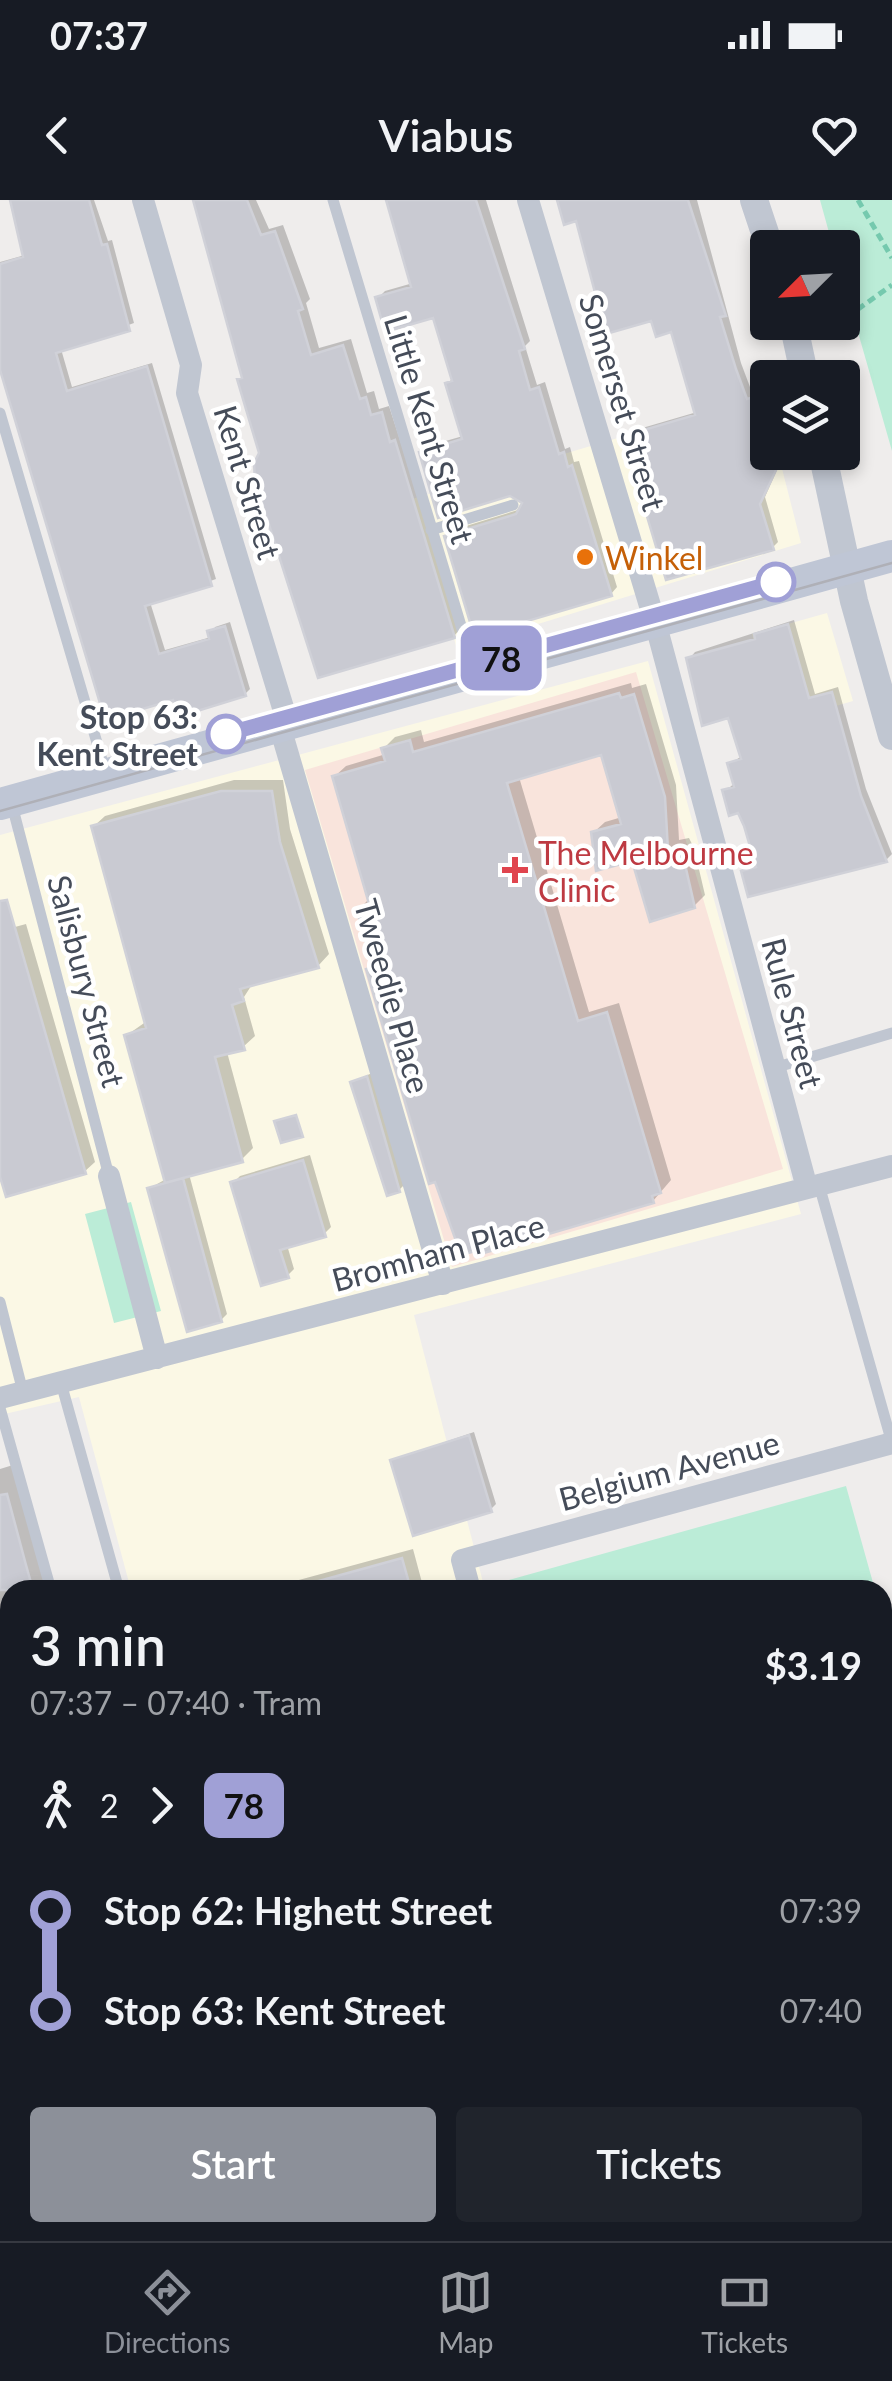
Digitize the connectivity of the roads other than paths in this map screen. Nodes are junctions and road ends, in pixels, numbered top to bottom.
1 (143, 200) edge
2 (333, 200) edge
3 (528, 200) edge
4 (754, 200) edge
5 (770, 200) edge
6 (764, 230) edge
7 (776, 230) edge
8 (0, 412) edge
9 (826, 470) edge
10 (513, 505) dead end
11 (431, 530) junction
12 (892, 556) edge
13 (847, 568) junction
14 (655, 623) junction
15 (475, 674) junction
16 (284, 725) junction
17 (892, 736) edge
18 (106, 774) junction
19 (5, 802) edge
20 (892, 1033) edge
21 (774, 1068) junction
22 (892, 1166) edge
23 (109, 1176) joint
24 (813, 1186) junction
25 (442, 1284) junction
26 (0, 1302) edge
27 (156, 1358) junction
28 (61, 1383) junction
29 (23, 1392) junction
30 (0, 1398) edge
31 (0, 1408) edge
32 (892, 1443) edge
33 (48, 1580) edge
34 (116, 1580) edge
35 (467, 1580) edge

1 - 16 street, Kent Street
2 - 11 lane, Little Kent Street
3 - 14 street, Somerset Street
4 - 6 street
5 - 7 street
8 - 18 lane
9 - 13 street
10 - 11 lane
11 - 15 lane, Little Kent Street
12 - 13 main road
13 - 14 main road
13 - 17 street
14 - 15 main road
14 - 21 street, Rule Street
15 - 16 main road
16 - 18 main road
16 - 25 street, Tweedie Place
18 - 19 main road
19 - 23 lane, Salisbury Street
20 - 21 lane
21 - 24 street, Rule Street
22 - 24 street, Bromham Place
23 - 27 street
24 - 25 street, Bromham Place
24 - 32 lane
25 - 27 street, Bromham Place
26 - 29 lane
27 - 28 street, Bromham Place
28 - 29 street, Bromham Place
28 - 34 lane
29 - 30 street, Bromham Place
31 - 33 lane
32 - 35 street, Belgium Avenue

